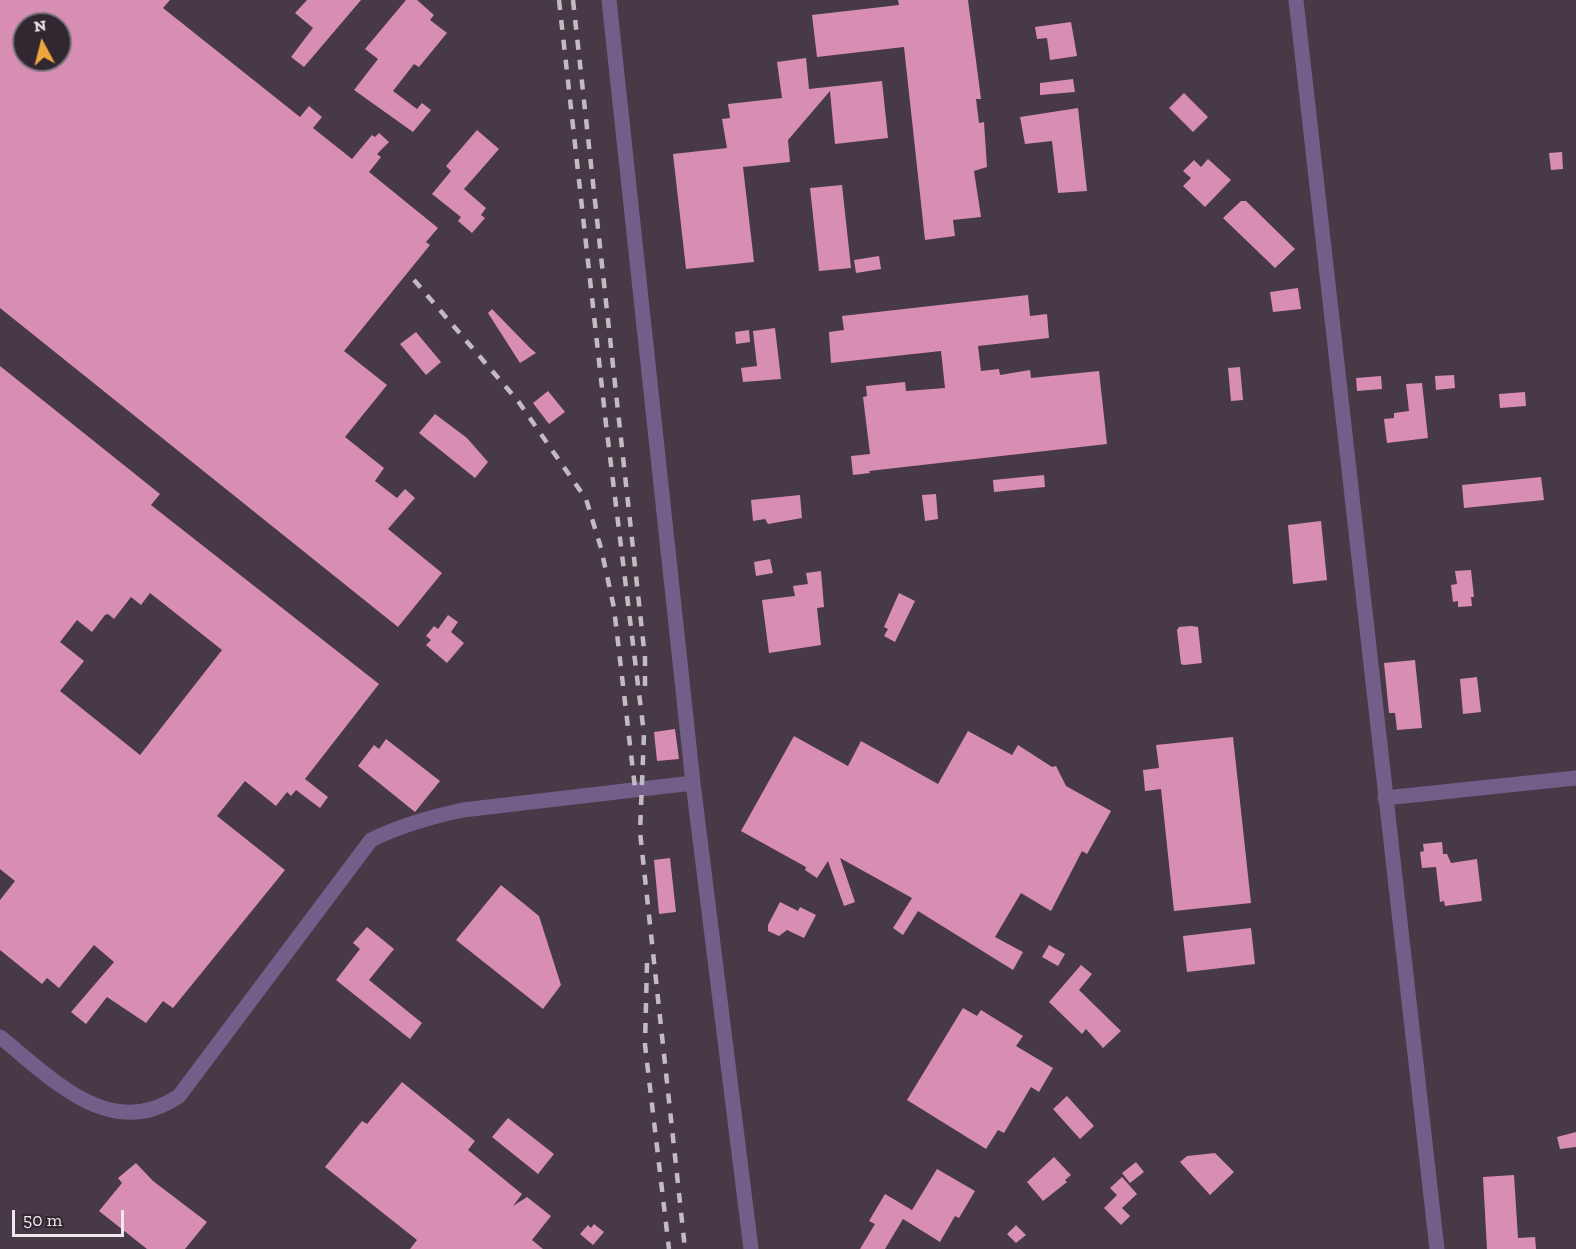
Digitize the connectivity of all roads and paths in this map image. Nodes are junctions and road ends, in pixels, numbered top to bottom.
1 (609, 0) edge
2 (1296, 0) edge
3 (1576, 778) edge
4 (693, 783) junction
5 (1385, 798) junction
6 (0, 1038) edge
7 (751, 1249) edge
8 (1437, 1249) edge

1 - 4 lane
2 - 5 lane
3 - 5 lane
4 - 6 lane
4 - 7 lane
5 - 8 lane

